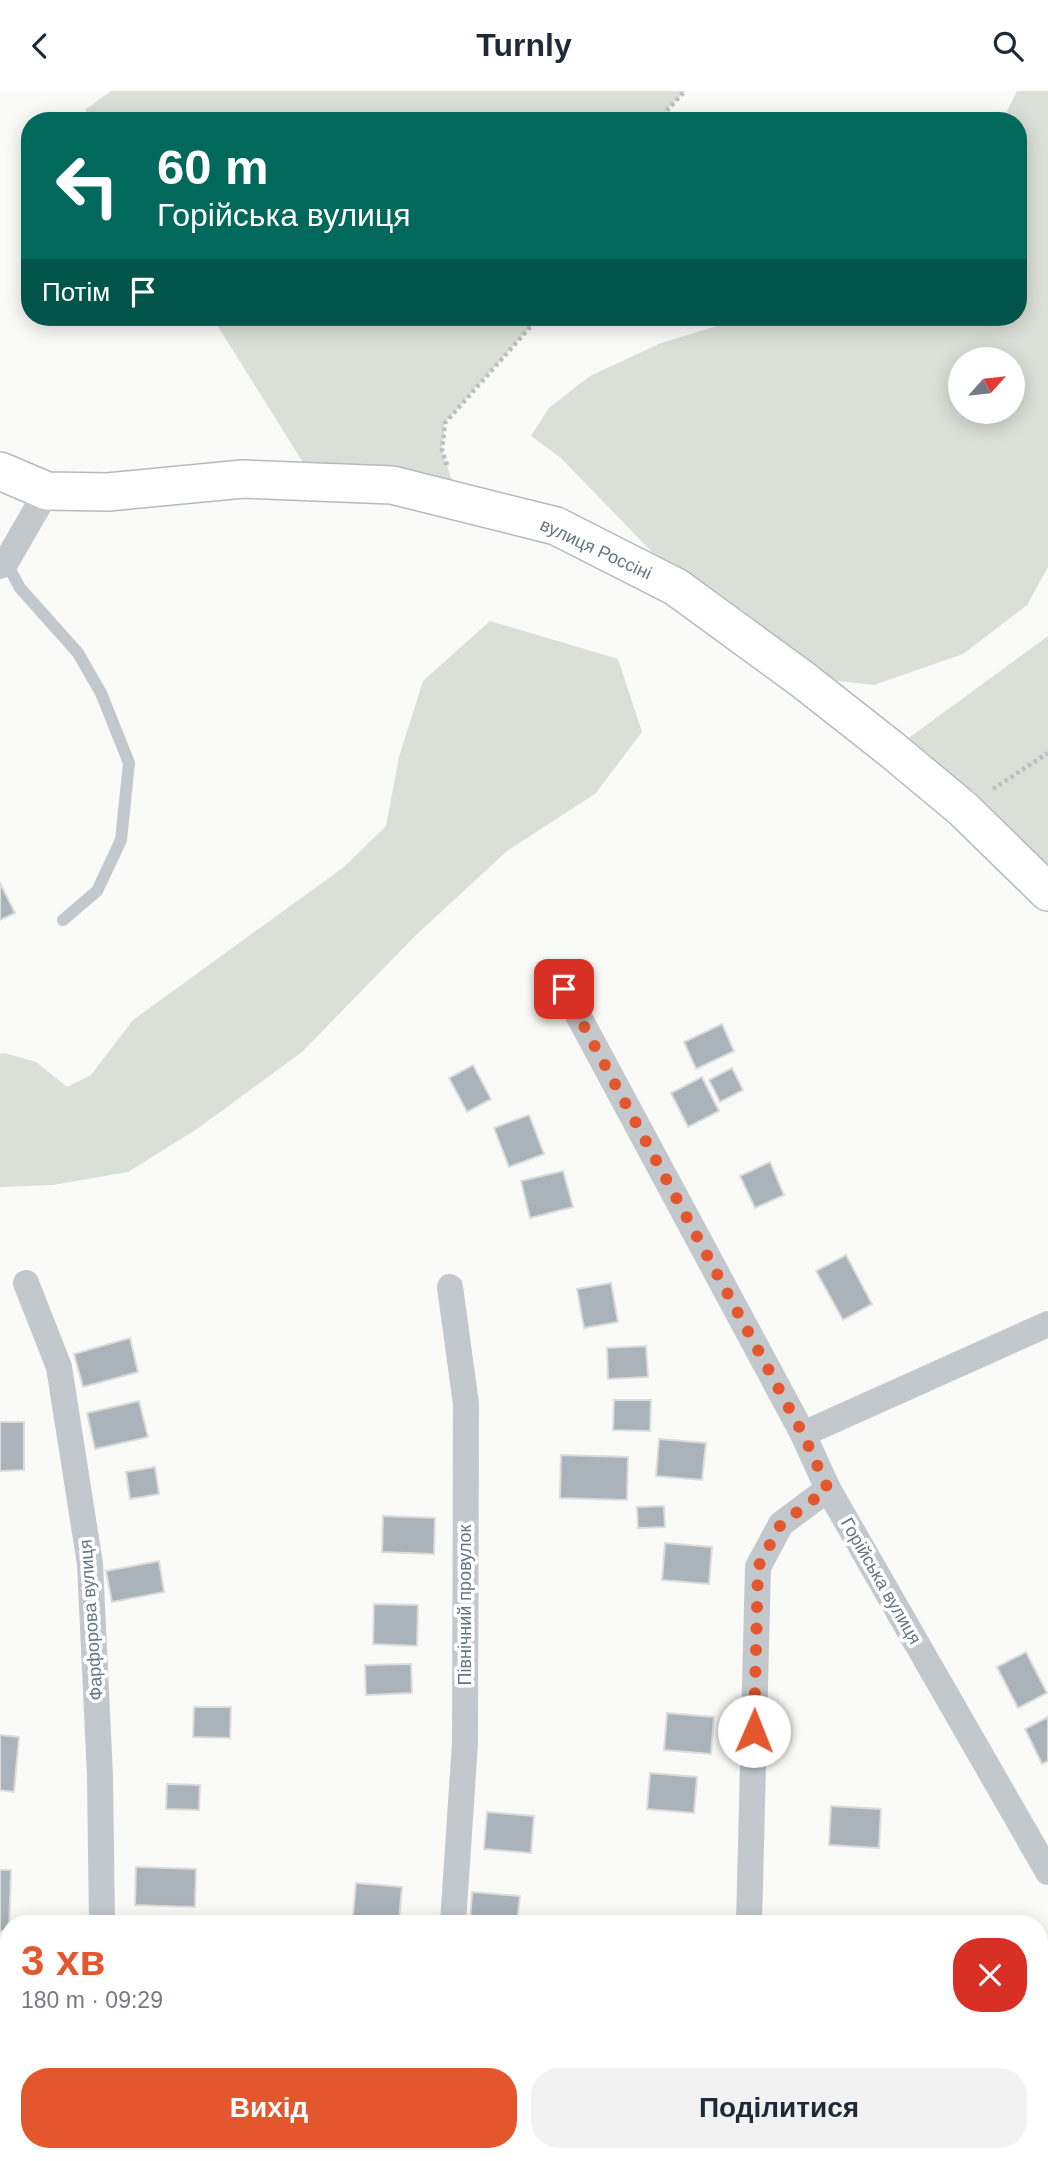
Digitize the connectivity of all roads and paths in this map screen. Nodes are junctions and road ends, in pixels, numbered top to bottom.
1 (685, 91) edge
2 (665, 112) edge
3 (531, 326) edge
4 (0, 471) edge
5 (47, 491) junction
6 (475, 504) junction
7 (3, 564) edge
8 (1048, 753) edge
9 (963, 809) junction
10 (1048, 892) edge
11 (63, 920) dead end
12 (564, 989) dead end
13 (26, 1283) dead end
14 (450, 1287) dead end
15 (1048, 1324) edge
16 (803, 1434) junction
17 (828, 1489) junction
18 (1048, 1872) edge
19 (102, 1915) edge
20 (454, 1915) edge
21 (749, 1915) edge

1 - 2 path
3 - 6 path
4 - 5 street, вулиця Россіні
5 - 6 street, вулиця Россіні
5 - 7 street
6 - 9 street, вулиця Россіні
7 - 11 lane
8 - 9 path
9 - 10 street, вулиця Россіні
12 - 16 street, Горійська вулиця
13 - 19 street, Фарфорова вулиця
14 - 20 street, Північний провулок
15 - 16 street
16 - 17 street, Горійська вулиця
17 - 18 street, Горійська вулиця
17 - 21 street

